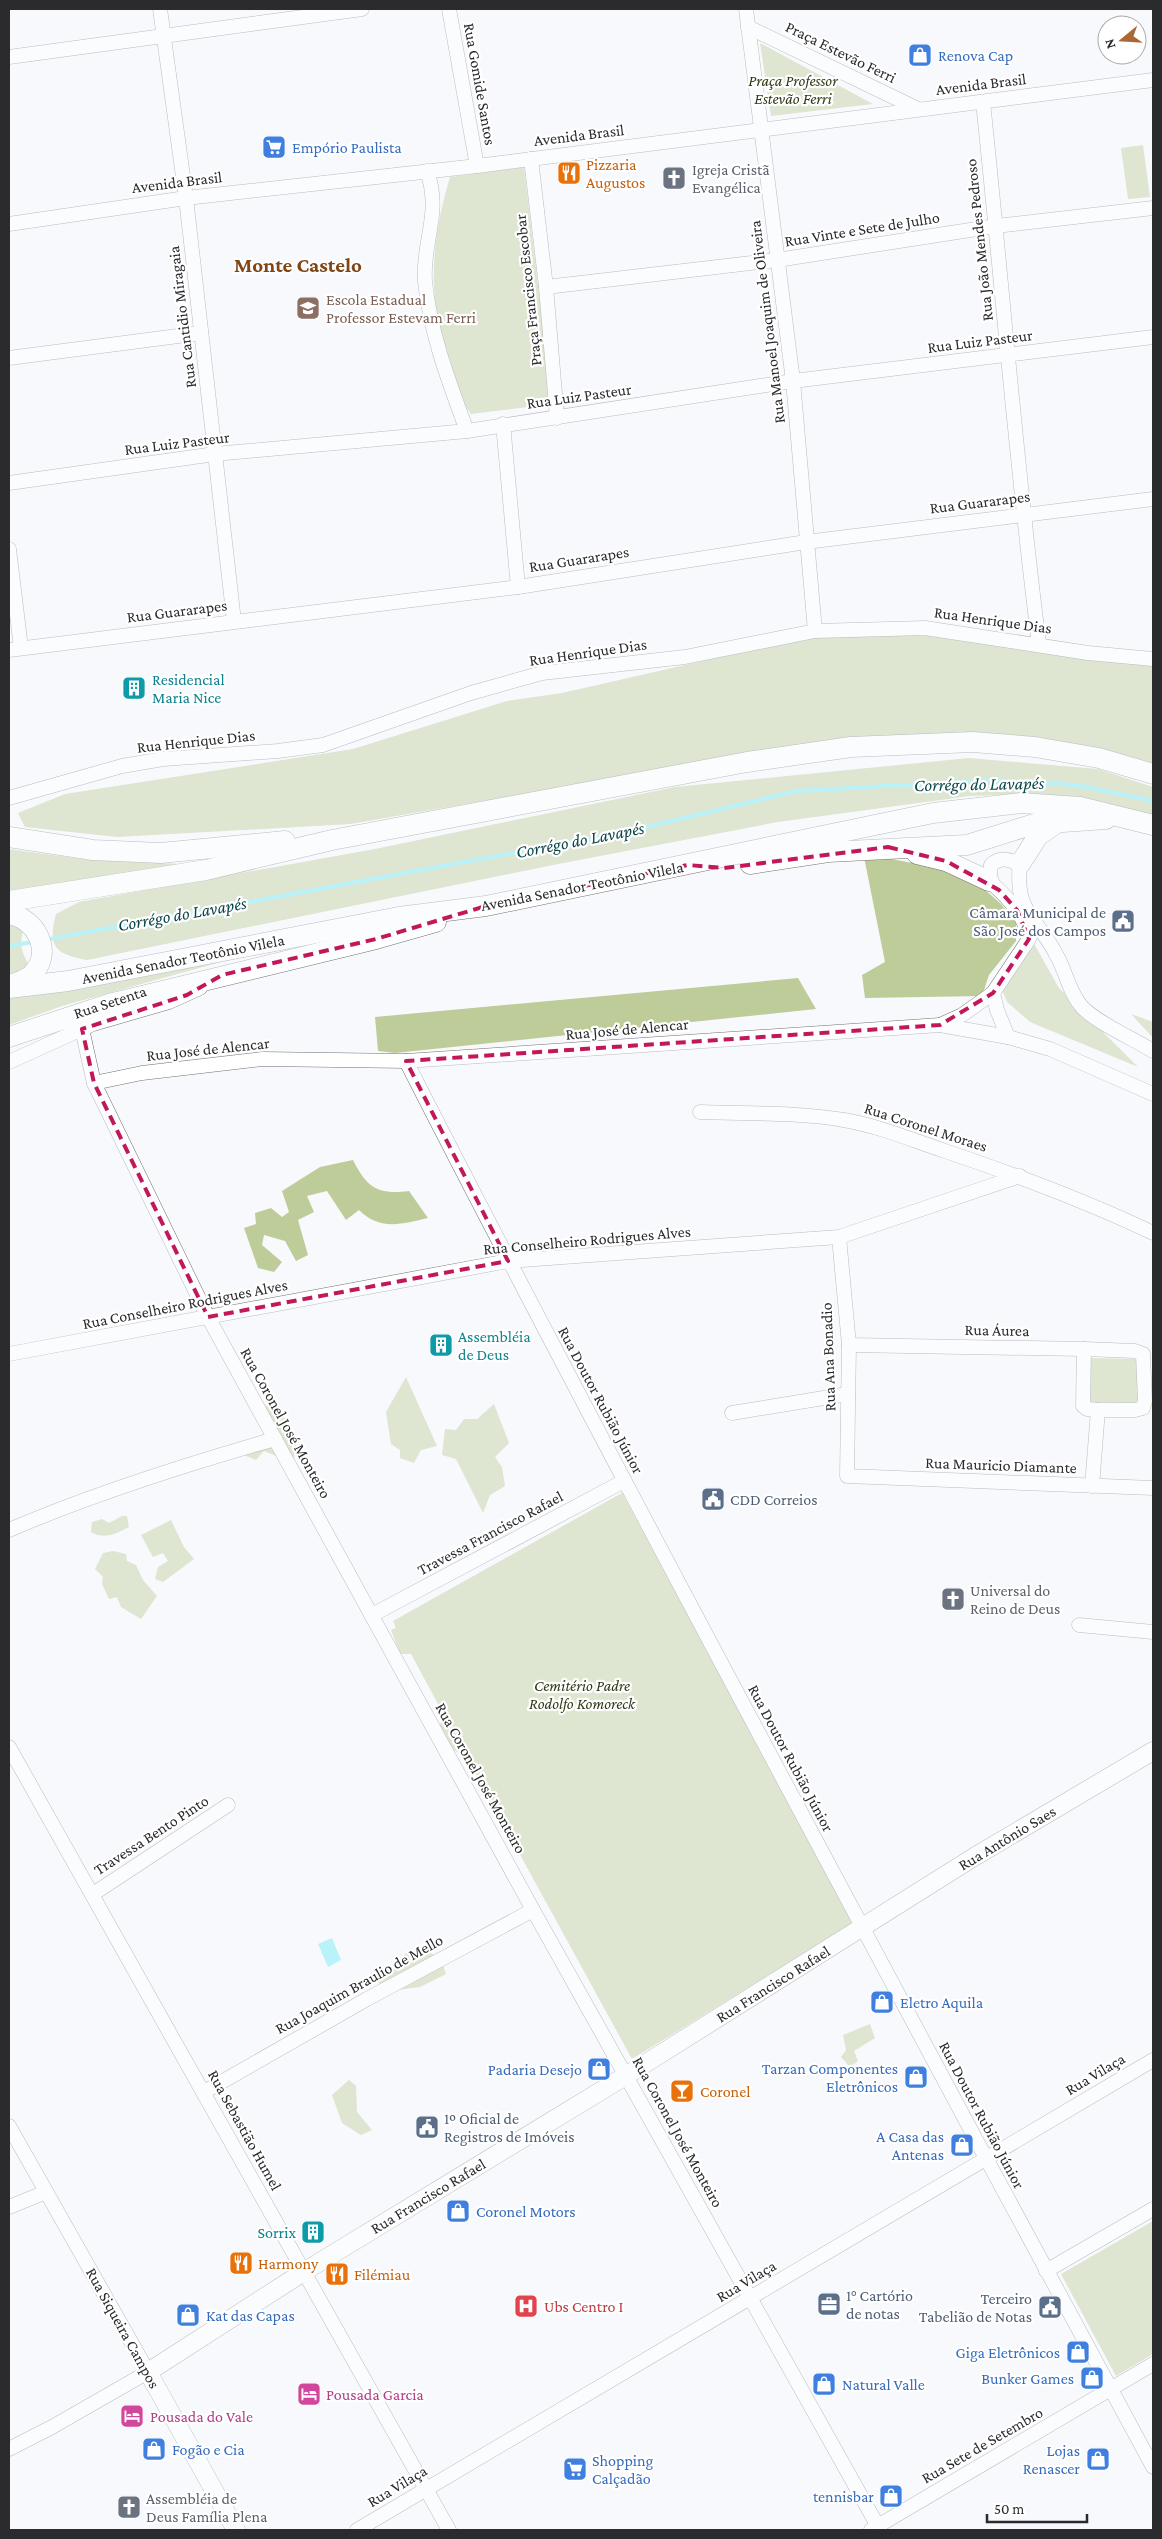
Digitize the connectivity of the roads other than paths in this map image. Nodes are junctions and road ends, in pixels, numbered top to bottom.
1 (160, 9) edge
2 (362, 9) edge
3 (449, 9) edge
4 (746, 9) edge
5 (748, 27) junction
6 (163, 37) junction
7 (9, 57) edge
8 (1153, 80) edge
9 (983, 102) junction
10 (919, 110) junction
11 (762, 130) junction
12 (531, 159) junction
13 (476, 166) junction
14 (427, 172) junction
15 (186, 198) junction
16 (1153, 208) edge
17 (9, 224) edge
18 (996, 226) junction
19 (778, 260) junction
20 (546, 287) junction
21 (201, 333) junction
22 (1153, 337) edge
23 (1009, 355) junction
24 (9, 358) edge
25 (793, 381) junction
26 (557, 418) junction
27 (503, 424) junction
28 (467, 431) junction
29 (215, 454) junction
30 (9, 483) edge
31 (1153, 499) edge
32 (1022, 514) junction
33 (806, 542) junction
34 (9, 549) edge
35 (518, 587) junction
36 (234, 621) junction
37 (815, 631) junction
38 (1039, 644) junction
39 (15, 649) edge
40 (1153, 659) edge
41 (1153, 774) edge
42 (9, 798) edge
43 (1130, 818) junction
44 (1058, 822) junction
45 (1153, 825) edge
46 (9, 837) edge
47 (332, 840) junction
48 (888, 847) junction
49 (1020, 864) junction
50 (688, 865) junction
51 (989, 881) junction
52 (9, 900) edge
53 (486, 906) junction
54 (9, 914) edge
55 (222, 975) junction
56 (9, 987) edge
57 (993, 993) junction
58 (940, 1025) junction
59 (82, 1029) junction
60 (9, 1037) edge
61 (1008, 1037) junction
62 (1153, 1051) edge
63 (406, 1061) junction
64 (9, 1062) edge
65 (94, 1084) junction
66 (1153, 1094) edge
67 (700, 1112) dead end
68 (1020, 1176) junction
69 (1153, 1233) edge
70 (839, 1237) junction
71 (508, 1261) junction
72 (208, 1317) junction
73 (849, 1345) junction
74 (1084, 1349) junction
75 (9, 1354) edge
76 (848, 1394) junction
77 (1098, 1410) junction
78 (732, 1413) dead end
79 (275, 1439) junction
80 (847, 1476) joint
81 (624, 1481) junction
82 (1092, 1486) junction
83 (1153, 1488) edge
84 (9, 1530) edge
85 (372, 1615) junction
86 (1079, 1625) dead end
87 (1153, 1632) edge
88 (9, 1747) edge
89 (1153, 1752) edge
90 (228, 1805) dead end
91 (93, 1894) junction
92 (533, 1910) junction
93 (862, 1928) junction
94 (1153, 2060) edge
95 (627, 2075) junction
96 (204, 2092) junction
97 (9, 2126) edge
98 (985, 2159) junction
99 (46, 2192) junction
100 (9, 2207) edge
101 (1153, 2209) edge
102 (305, 2270) junction
103 (1046, 2271) junction
104 (750, 2299) junction
105 (1153, 2364) edge
106 (148, 2372) junction
107 (1111, 2390) junction
108 (9, 2449) edge
109 (1153, 2467) edge
110 (425, 2489) junction
111 (876, 2529) edge
112 (236, 2530) edge
113 (356, 2530) edge
114 (449, 2530) edge

1 - 6 street, Rua Cantidio Miragaia
2 - 6 street
3 - 13 street, Rua Gomide Santos
4 - 5 street, Rua Manoel Joaquim de Oliveira
5 - 10 street, Praça Estevão Ferri
5 - 11 street, Rua Manoel Joaquim de Oliveira
6 - 7 street
6 - 15 street, Rua Cantidio Miragaia
8 - 9 street, Avenida Brasil
9 - 10 street, Avenida Brasil
9 - 18 street, Rua João Mendes Pedroso
10 - 11 street, Avenida Brasil
11 - 12 street, Avenida Brasil
11 - 19 street, Rua Manoel Joaquim de Oliveira
12 - 13 street, Avenida Brasil
12 - 20 street, Praça Francisco Escobar
13 - 14 street, Avenida Brasil
14 - 15 street, Avenida Brasil
14 - 28 street
15 - 17 street, Avenida Brasil
15 - 21 street, Rua Cantidio Miragaia
16 - 18 street, Rua Vinte e Sete de Julho
18 - 19 street, Rua Vinte e Sete de Julho
18 - 23 street, Rua João Mendes Pedroso
19 - 20 street, Rua Vinte e Sete de Julho
19 - 25 street, Rua Manoel Joaquim de Oliveira
20 - 26 street, Praça Francisco Escobar
21 - 24 street
21 - 29 street, Rua Cantidio Miragaia
22 - 23 street, Rua Luiz Pasteur
23 - 25 street, Rua Luiz Pasteur
23 - 32 street, Rua João Mendes Pedroso
25 - 26 street, Rua Luiz Pasteur
25 - 33 street, Rua Manoel Joaquim de Oliveira
26 - 27 street, Rua Luiz Pasteur
27 - 28 street, Rua Luiz Pasteur
27 - 35 street
28 - 29 street, Rua Luiz Pasteur
29 - 30 street, Rua Luiz Pasteur
29 - 36 street, Rua Cantidio Miragaia
31 - 32 street, Rua Guararapes
32 - 33 street, Rua Guararapes
32 - 38 street, Rua João Mendes Pedroso
33 - 35 street, Rua Guararapes
33 - 37 street, Rua Manoel Joaquim de Oliveira
34 - 39 street
35 - 36 street, Rua Guararapes
36 - 39 street, Rua Guararapes
37 - 38 street, Rua Henrique Dias
37 - 42 street, Rua Henrique Dias
38 - 40 street, Rua Henrique Dias
41 - 47 highway
43 - 44 highway
43 - 45 highway, Avenida Senador Teotônio Vilela
43 - 50 highway, Avenida Senador Teotônio Vilela
44 - 48 highway
44 - 49 highway
46 - 47 highway
47 - 52 highway
48 - 50 highway
48 - 51 highway
49 - 51 street
49 - 62 street
50 - 53 highway, Avenida Senador Teotônio Vilela
51 - 57 street
53 - 55 highway
53 - 56 highway, Avenida Senador Teotônio Vilela
54 - 56 highway
55 - 59 street, Rua Setenta
55 - 60 highway
57 - 58 street
57 - 61 street
58 - 61 street, Rua José de Alencar
58 - 63 street, Rua José de Alencar
59 - 64 street, Rua Setenta
59 - 65 street, Rua Coronel José Monteiro
61 - 66 street, Rua José de Alencar
63 - 65 street, Rua José de Alencar
63 - 71 street, Rua Doutor Rubião Júnior
65 - 72 street, Rua Coronel José Monteiro
67 - 68 street, Rua Coronel Moraes
68 - 69 street
68 - 70 street, Rua Conselheiro Rodrigues Alves
70 - 71 street, Rua Conselheiro Rodrigues Alves
70 - 73 street, Rua Ana Bonadio
71 - 72 street, Rua Conselheiro Rodrigues Alves
71 - 81 street, Rua Doutor Rubião Júnior
72 - 75 street, Rua Conselheiro Rodrigues Alves
72 - 79 street, Rua Coronel José Monteiro
73 - 74 street, Rua Áurea
73 - 76 street, Rua Ana Bonadio
74 - 77 street
74 - 77 street, Rua Áurea
76 - 78 street
76 - 80 street, Rua Ana Bonadio
77 - 82 street
79 - 84 street
79 - 85 street, Rua Coronel José Monteiro
80 - 82 street, Rua Mauricio Diamante
81 - 85 street, Travessa Francisco Rafael
81 - 93 street, Rua Doutor Rubião Júnior
82 - 83 street, Rua Mauricio Diamante
85 - 92 street, Rua Coronel José Monteiro
86 - 87 street
88 - 91 street, Rua Sebastião Humel
89 - 93 main road, Rua Antônio Saes
90 - 91 street, Travessa Bento Pinto
91 - 96 street, Rua Sebastião Humel
92 - 95 street, Rua Coronel José Monteiro
92 - 96 street, Rua Joaquim Braulio de Mello
93 - 95 main road, Rua Francisco Rafael
93 - 98 street, Rua Doutor Rubião Júnior
94 - 98 street, Rua Vilaça
95 - 102 main road, Rua Francisco Rafael
95 - 104 street, Rua Coronel José Monteiro
96 - 102 street, Rua Sebastião Humel
97 - 99 street, Rua Siqueira Campos
98 - 103 street, Rua Doutor Rubião Júnior
98 - 104 street, Rua Vilaça
99 - 100 street
99 - 106 street, Rua Siqueira Campos
101 - 103 street
102 - 106 main road, Rua Francisco Rafael
102 - 110 street, Rua Sebastião Humel
103 - 107 street, Rua Doutor Rubião Júnior
104 - 110 street, Rua Vilaça
104 - 111 street, Rua Coronel José Monteiro
105 - 107 street, Rua Sete de Setembro
106 - 108 street
106 - 112 main road, Rua Siqueira Campos
107 - 109 street, Rua Doutor Rubião Júnior
107 - 111 street, Rua Sete de Setembro
110 - 113 street, Rua Vilaça
110 - 114 street, Rua Sebastião Humel

